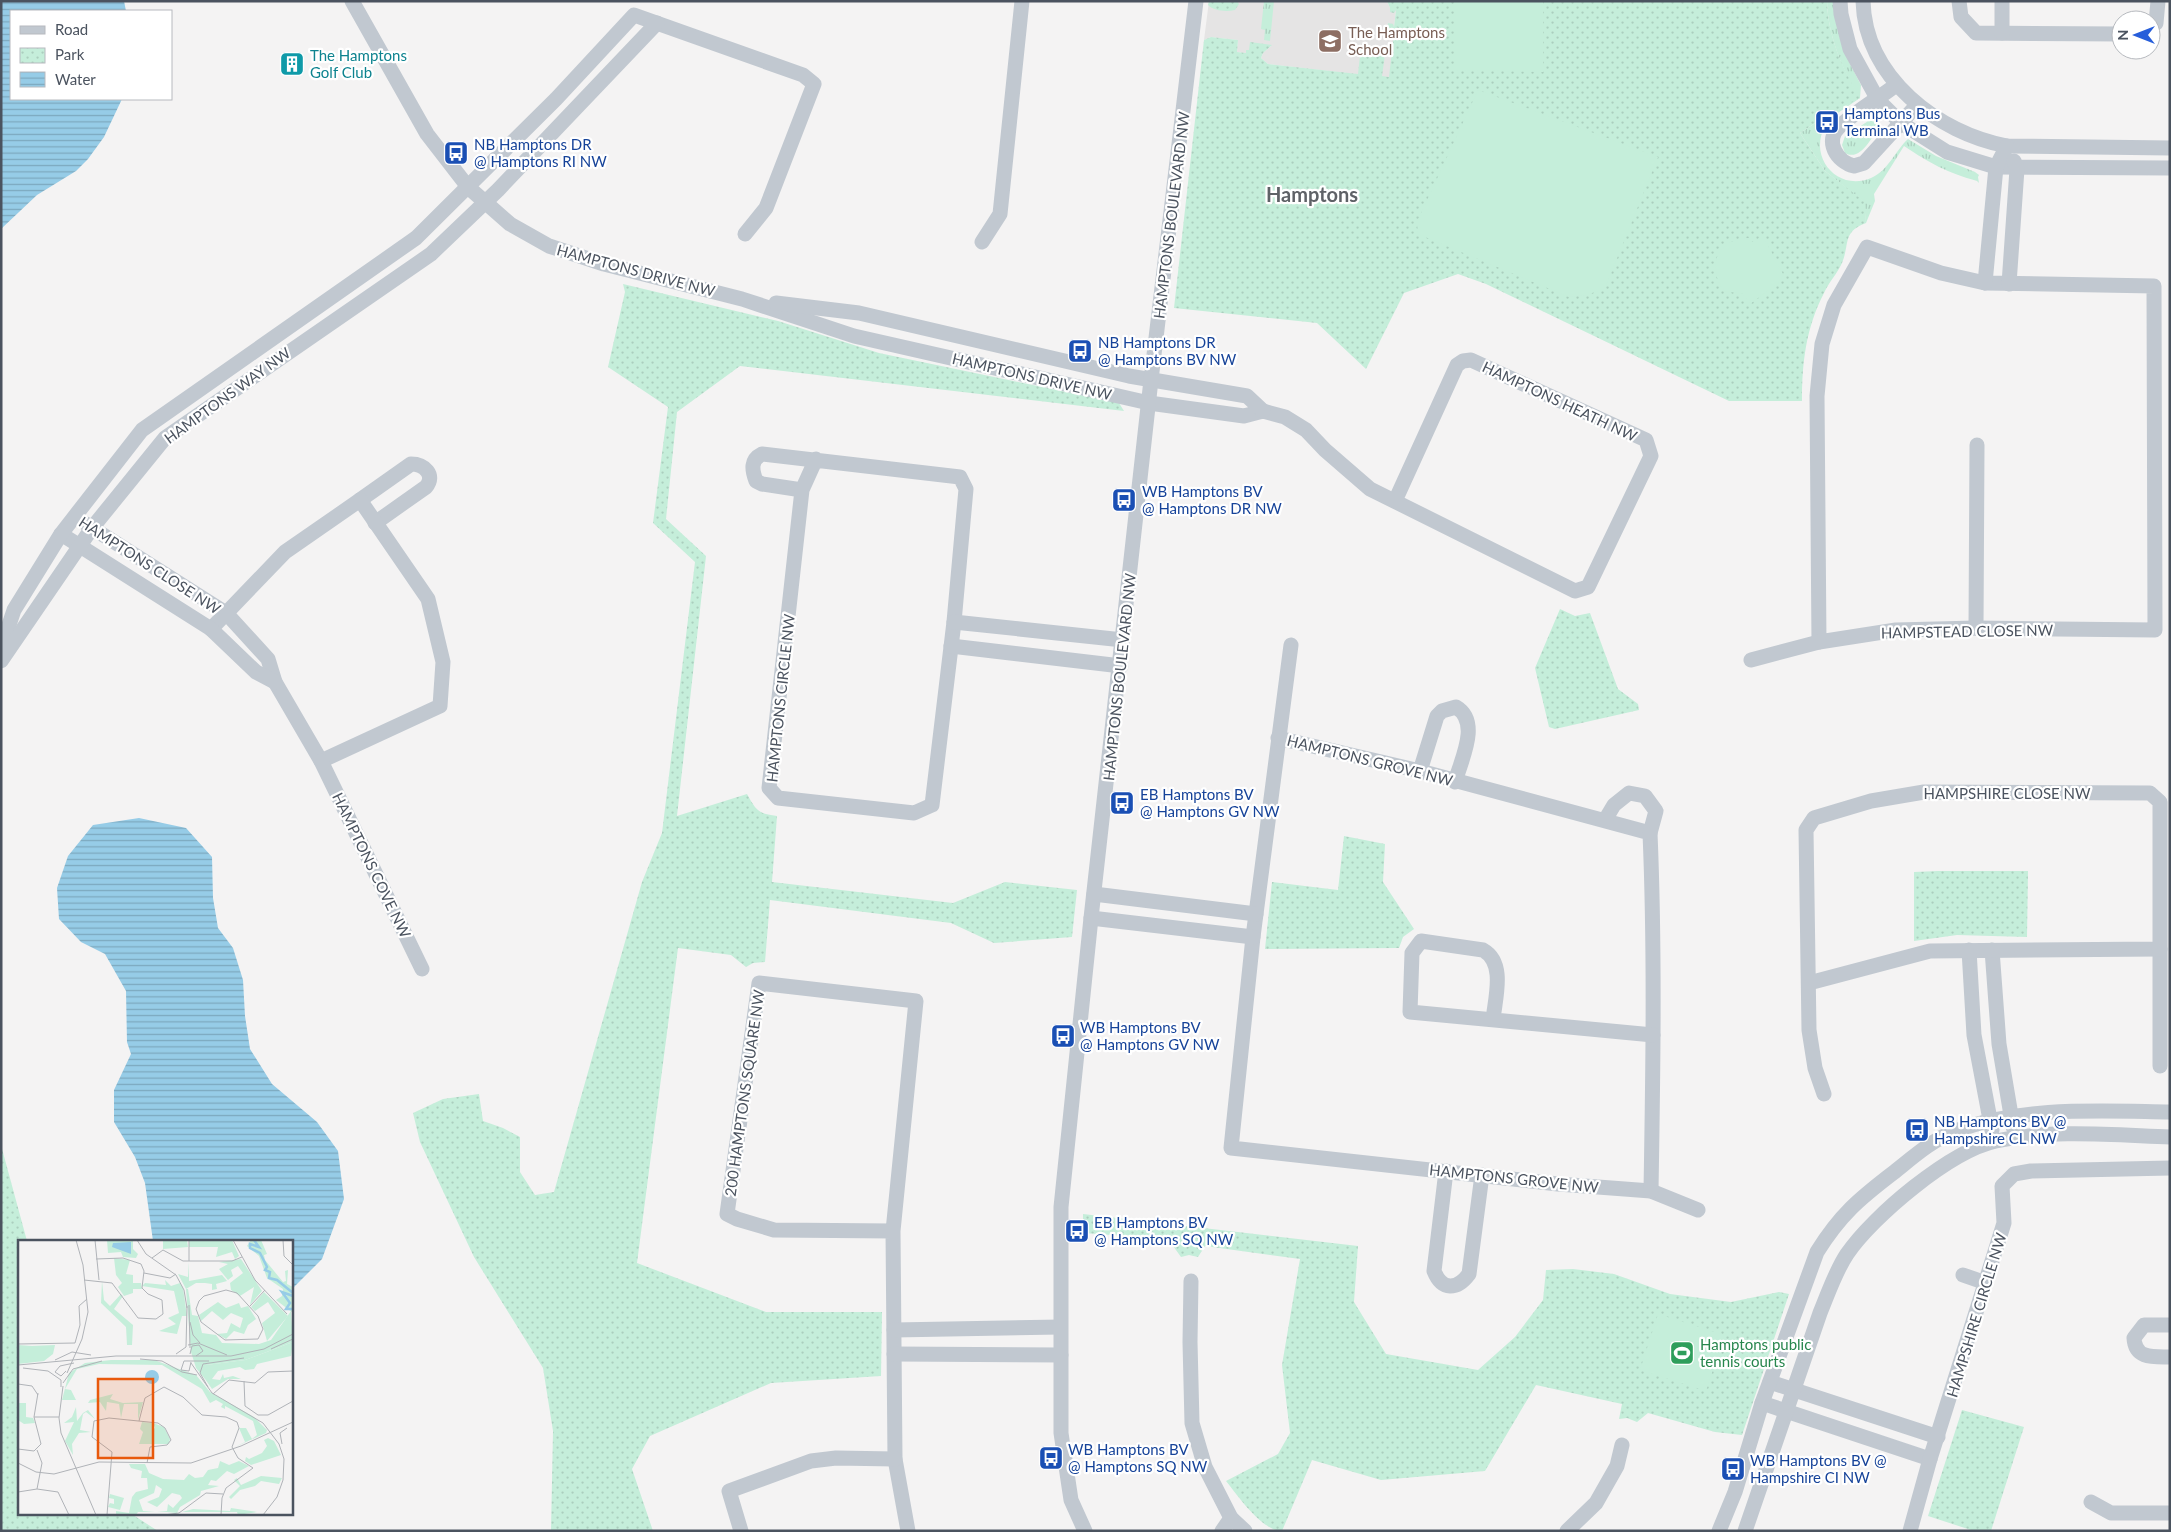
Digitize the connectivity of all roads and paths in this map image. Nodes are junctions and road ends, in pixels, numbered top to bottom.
1 (352, 1) edge
2 (1022, 1) edge
3 (1196, 1) edge
4 (1840, 1) edge
5 (1863, 1) edge
6 (1959, 1) edge
7 (2002, 1) edge
8 (657, 24) junction
9 (2002, 33) junction
10 (2111, 34) edge
11 (1896, 84) junction
12 (556, 99) junction
13 (1878, 100) junction
14 (1917, 105) junction
15 (572, 114) junction
16 (1901, 123) junction
17 (2007, 146) junction
18 (2170, 148) edge
19 (1996, 167) junction
20 (2017, 168) junction
21 (2170, 168) edge
22 (468, 187) junction
23 (485, 203) junction
24 (745, 234) dead end
25 (982, 242) dead end
26 (1985, 283) junction
27 (2009, 284) junction
28 (742, 299) junction
29 (257, 350) junction
30 (267, 365) junction
31 (1151, 380) junction
32 (1149, 403) junction
33 (1263, 411) junction
34 (1977, 445) dead end
35 (816, 459) junction
36 (802, 490) junction
37 (360, 500) junction
38 (1394, 501) junction
39 (74, 516) junction
40 (375, 523) junction
41 (92, 528) junction
42 (61, 534) junction
43 (81, 547) junction
44 (226, 613) junction
45 (954, 622) junction
46 (1976, 628) junction
47 (211, 629) junction
48 (1123, 640) junction
49 (1819, 642) junction
50 (1291, 645) dead end
51 (951, 646) junction
52 (1, 649) edge
53 (1751, 660) dead end
54 (1, 661) edge
55 (1121, 666) junction
56 (275, 682) junction
57 (1278, 738) junction
58 (321, 761) junction
59 (1420, 771) junction
60 (1455, 782) junction
61 (1605, 820) junction
62 (1650, 833) junction
63 (1094, 894) junction
64 (1256, 914) junction
65 (1091, 918) junction
66 (1253, 936) junction
67 (2160, 949) junction
68 (1969, 950) junction
69 (1992, 950) junction
70 (422, 969) dead end
71 (1809, 983) junction
72 (1493, 1020) junction
73 (1653, 1035) junction
74 (2160, 1066) dead end
75 (1824, 1094) dead end
76 (2170, 1112) edge
77 (2010, 1117) junction
78 (1990, 1122) junction
79 (2015, 1138) junction
80 (2170, 1138) edge
81 (1994, 1141) junction
82 (2170, 1168) edge
83 (1446, 1171) junction
84 (1482, 1175) junction
85 (1651, 1191) junction
86 (1698, 1210) dead end
87 (893, 1231) junction
88 (1963, 1275) dead end
89 (1191, 1282) dead end
90 (1986, 1283) junction
91 (2170, 1325) edge
92 (1060, 1326) junction
93 (894, 1330) junction
94 (894, 1354) junction
95 (1061, 1355) junction
96 (2170, 1357) edge
97 (1770, 1382) junction
98 (1794, 1390) junction
99 (1762, 1403) junction
100 (1786, 1412) junction
101 (1938, 1437) junction
102 (1622, 1445) dead end
103 (895, 1458) junction
104 (1930, 1458) junction
105 (2091, 1502) dead end
106 (2170, 1513) edge
107 (1231, 1518) junction
108 (741, 1531) edge
109 (908, 1531) edge
110 (1085, 1531) edge
111 (1222, 1531) edge
112 (1245, 1531) edge
113 (1568, 1531) edge
114 (1719, 1531) edge
115 (1745, 1531) edge
116 (1910, 1531) edge

1 - 22 street, HAMPTONS DRIVE NW
2 - 25 street
3 - 31 street, HAMPTONS BOULEVARD NW
4 - 13 street
5 - 11 street
6 - 9 street
7 - 9 street
8 - 12 street, HAMPTONS WAY NW
8 - 15 street, HAMPTONS WAY NW
8 - 24 street
9 - 10 street
11 - 13 street
11 - 14 street
12 - 15 street
12 - 22 street, HAMPTONS WAY NW
13 - 16 street
13 - 16 street
14 - 16 street
14 - 17 street
15 - 23 street, HAMPTONS WAY NW
16 - 19 street
17 - 18 street
17 - 19 street
17 - 20 street
19 - 20 street
19 - 26 street
20 - 21 street
20 - 27 street
22 - 23 street, HAMPTONS DRIVE NW
22 - 29 street, HAMPTONS WAY NW
23 - 28 street, HAMPTONS DRIVE NW
23 - 30 street, HAMPTONS WAY NW
26 - 27 street, HAMPSTEAD CLOSE NW
26 - 49 street, HAMPSTEAD CLOSE NW
27 - 46 street, HAMPSTEAD CLOSE NW
28 - 31 street, HAMPTONS DRIVE NW
28 - 32 street, HAMPTONS DRIVE NW
29 - 30 street
29 - 39 street, HAMPTONS WAY NW
30 - 41 street, HAMPTONS WAY NW
31 - 32 street, HAMPTONS BOULEVARD NW
31 - 33 street, HAMPTONS HEATH NW
32 - 33 street, HAMPTONS HEATH NW
32 - 48 street, HAMPTONS BOULEVARD NW
33 - 38 street, HAMPTONS HEATH NW
34 - 46 street
35 - 36 street, HAMPTONS CIRCLE NW
35 - 36 street, HAMPTONS CIRCLE NW
35 - 45 street, HAMPTONS CIRCLE NW
36 - 51 street, HAMPTONS CIRCLE NW
37 - 40 street
37 - 40 street, HAMPTONS CLOSE NW
37 - 44 street, HAMPTONS CLOSE NW
38 - 38 street, HAMPTONS HEATH NW
39 - 41 street, HAMPTONS CLOSE NW
39 - 42 street, HAMPTONS WAY NW
40 - 58 street
41 - 43 street, HAMPTONS WAY NW
41 - 44 street, HAMPTONS CLOSE NW
42 - 43 street, HAMPTONS CLOSE NW
42 - 52 street, HAMPTONS WAY NW
43 - 47 street, HAMPTONS CLOSE NW
43 - 54 street, HAMPTONS WAY NW
44 - 47 street, HAMPTONS CLOSE NW
44 - 56 street, HAMPTONS CLOSE NW
45 - 48 street
45 - 51 street, HAMPTONS CIRCLE NW
46 - 49 street, HAMPSTEAD CLOSE NW
47 - 56 street, HAMPTONS CLOSE NW
48 - 55 street, HAMPTONS BOULEVARD NW
49 - 53 street
50 - 57 street
51 - 55 street
55 - 63 street, HAMPTONS BOULEVARD NW
56 - 58 street, HAMPTONS CLOSE NW
57 - 59 street, HAMPTONS GROVE NW
57 - 64 street, HAMPTONS GROVE NW
58 - 70 street, HAMPTONS COVE NW
59 - 60 street, HAMPTONS GROVE NW
59 - 60 street
60 - 61 street, HAMPTONS GROVE NW
61 - 62 street, HAMPTONS GROVE NW
61 - 62 street
62 - 73 street
63 - 64 street
63 - 65 street, HAMPTONS BOULEVARD NW
64 - 66 street, HAMPTONS GROVE NW
65 - 66 street
65 - 92 street, HAMPTONS BOULEVARD NW
66 - 83 street, HAMPTONS GROVE NW
67 - 69 street
67 - 71 street, HAMPSHIRE CLOSE NW
67 - 74 street, HAMPSHIRE CLOSE NW
68 - 69 street
68 - 71 street
68 - 78 street
69 - 77 street
71 - 75 street, HAMPSHIRE CLOSE NW
72 - 72 street
72 - 73 street
73 - 85 street
76 - 77 street
77 - 78 street
77 - 79 street
78 - 81 street
78 - 97 street
79 - 80 street
79 - 81 street
81 - 98 street
82 - 90 street, HAMPSHIRE CIRCLE NW
83 - 84 street, HAMPTONS GROVE NW
83 - 84 street
84 - 85 street, HAMPTONS GROVE NW
85 - 86 street, HAMPTONS GROVE NW
87 - 87 street, 200 HAMPTONS SQUARE NW
87 - 93 street, 200 HAMPTONS SQUARE NW
88 - 90 street
89 - 107 street
90 - 101 street, HAMPSHIRE CIRCLE NW
91 - 96 street
92 - 93 street
92 - 95 street, HAMPTONS BOULEVARD NW
93 - 94 street, 200 HAMPTONS SQUARE NW
94 - 95 street
94 - 103 street, 200 HAMPTONS SQUARE NW
95 - 110 street, HAMPTONS BOULEVARD NW
97 - 98 street
97 - 99 street
98 - 100 street
98 - 101 street
99 - 100 street
99 - 114 street
100 - 104 street
100 - 115 street
101 - 104 street, HAMPSHIRE CIRCLE NW
102 - 113 street
103 - 108 street
103 - 109 street, 200 HAMPTONS SQUARE NW
104 - 116 street, HAMPSHIRE CIRCLE NW
105 - 106 street
107 - 111 street
107 - 112 street

